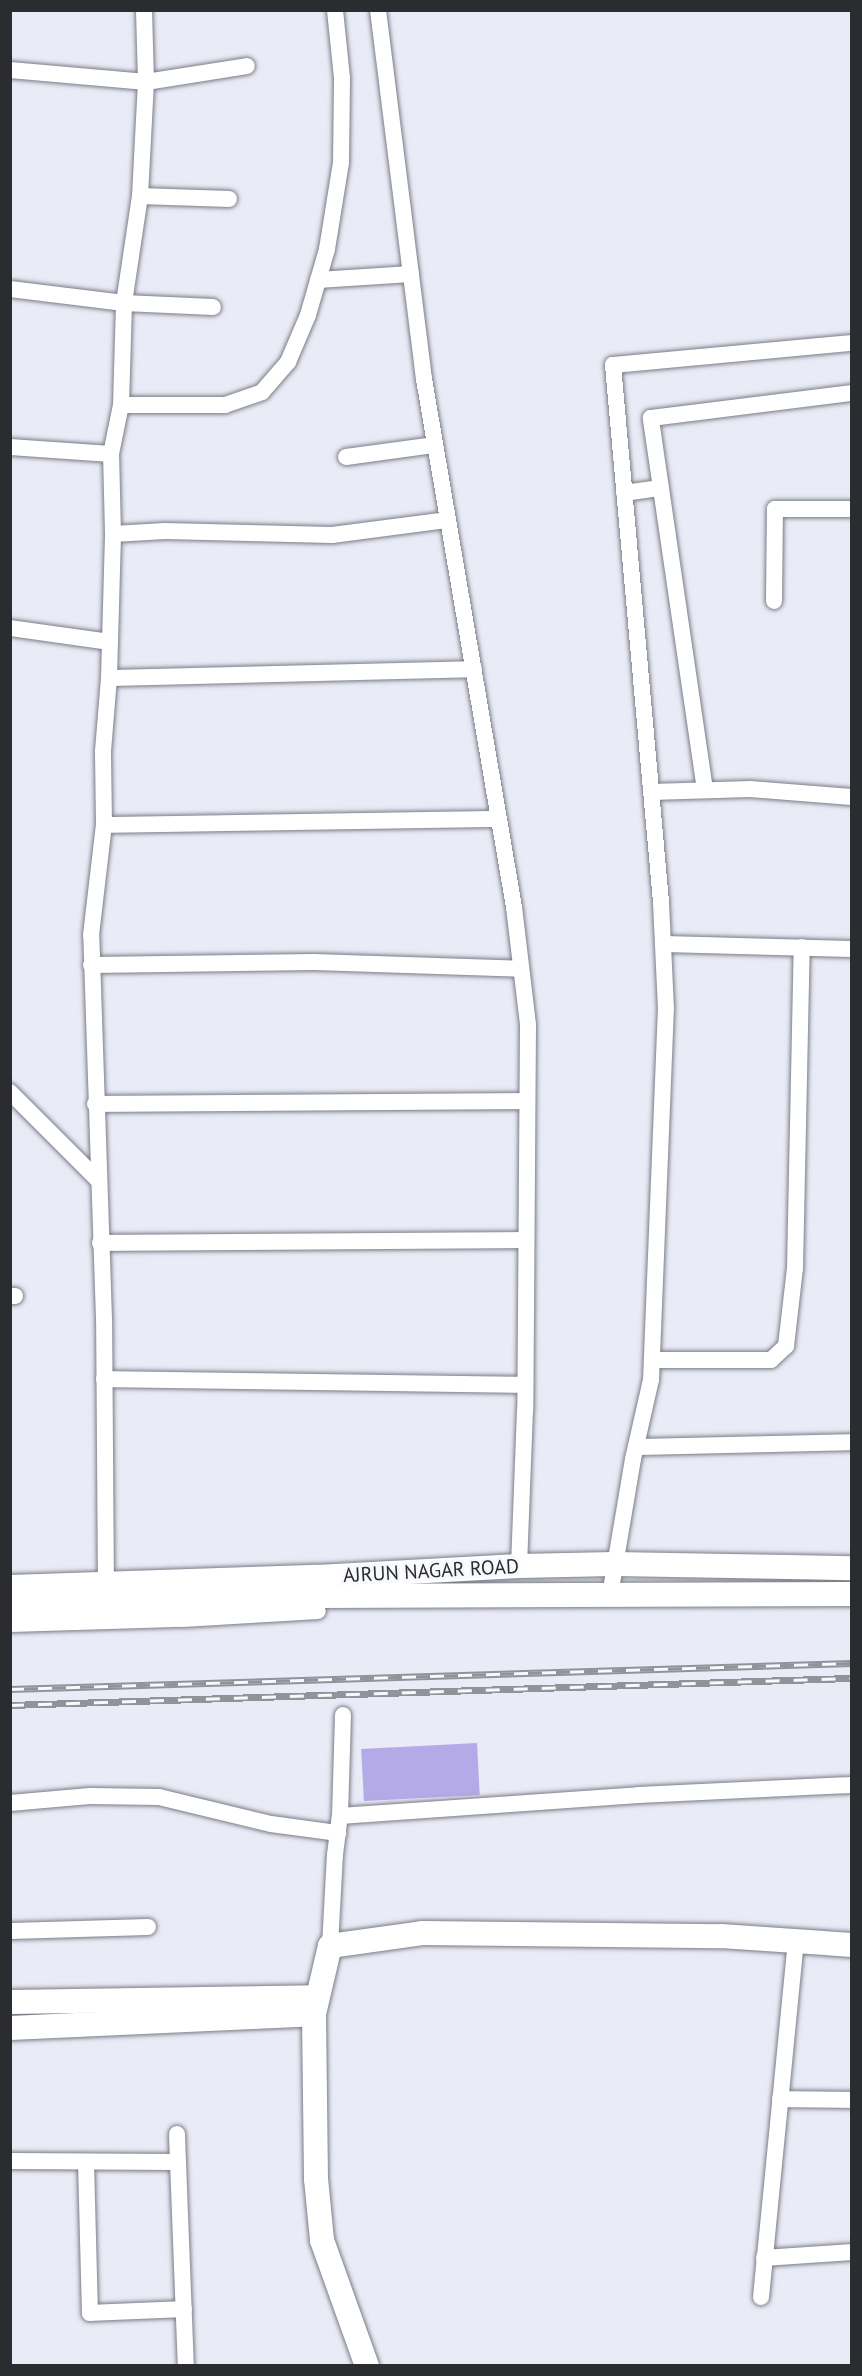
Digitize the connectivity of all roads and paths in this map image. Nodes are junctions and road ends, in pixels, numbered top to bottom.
1 (144, 10) edge
2 (335, 10) edge
3 (378, 10) edge
4 (247, 66) dead end
5 (10, 70) edge
6 (146, 82) junction
7 (140, 196) junction
8 (229, 199) dead end
9 (411, 274) junction
10 (318, 280) junction
11 (10, 289) edge
12 (124, 303) junction
13 (213, 307) dead end
14 (852, 343) edge
15 (852, 393) edge
16 (121, 405) junction
17 (435, 445) junction
18 (10, 447) edge
19 (111, 454) junction
20 (346, 457) dead end
21 (661, 488) junction
22 (624, 493) junction
23 (852, 509) edge
24 (448, 520) junction
25 (112, 534) junction
26 (774, 601) dead end
27 (10, 628) edge
28 (109, 642) junction
29 (474, 669) junction
30 (109, 678) junction
31 (705, 790) junction
32 (651, 792) junction
33 (852, 797) edge
34 (499, 819) junction
35 (104, 825) junction
36 (663, 944) junction
37 (802, 947) junction
38 (852, 949) edge
39 (91, 965) junction
40 (521, 969) junction
41 (10, 1092) edge
42 (526, 1101) junction
43 (95, 1104) junction
44 (97, 1179) junction
45 (525, 1240) junction
46 (100, 1243) junction
47 (652, 1360) junction
48 (104, 1379) junction
49 (525, 1384) junction
50 (852, 1442) edge
51 (636, 1447) junction
52 (614, 1564) junction
53 (519, 1566) junction
54 (852, 1568) edge
55 (317, 1577) junction
56 (10, 1587) edge
57 (106, 1593) junction
58 (852, 1594) edge
59 (610, 1595) junction
60 (10, 1607) edge
61 (10, 1624) edge
62 (343, 1714) dead end
63 (852, 1785) edge
64 (10, 1803) edge
65 (339, 1825) junction
66 (148, 1927) dead end
67 (10, 1931) edge
68 (796, 1941) junction
69 (852, 1945) edge
70 (330, 1946) junction
71 (10, 2002) edge
72 (316, 2005) junction
73 (10, 2028) edge
74 (780, 2099) junction
75 (852, 2100) edge
76 (177, 2134) dead end
77 (10, 2162) edge
78 (86, 2162) junction
79 (178, 2162) junction
80 (852, 2252) edge
81 (764, 2258) junction
82 (761, 2297) dead end
83 (184, 2309) junction
84 (186, 2366) edge
85 (367, 2366) edge

1 - 6 street
2 - 10 street
3 - 9 street
4 - 6 street
5 - 6 street
6 - 7 street
7 - 8 street
7 - 12 street
9 - 10 street
9 - 17 street
10 - 16 street
11 - 12 street
12 - 13 street
12 - 16 street
14 - 22 street
15 - 21 street
16 - 19 street
17 - 20 street
17 - 24 street
18 - 19 street
19 - 25 street
21 - 22 street
21 - 31 street
22 - 32 street
23 - 26 street
24 - 25 street
24 - 29 street
25 - 28 street
27 - 28 street
28 - 30 street
29 - 30 street
29 - 34 street
30 - 35 street
31 - 32 street
31 - 33 street
32 - 36 street
34 - 35 street
34 - 40 street
35 - 39 street
36 - 37 street
36 - 47 street
37 - 38 street
37 - 47 street
39 - 40 street
39 - 43 street
40 - 42 street
41 - 44 street
42 - 43 street
42 - 45 street
43 - 44 street
44 - 46 street
45 - 46 street
45 - 49 street
46 - 48 street
47 - 51 street
48 - 49 street
48 - 57 street
49 - 53 street
50 - 51 street
51 - 52 street
52 - 53 street, AJRUN NAGAR ROAD
52 - 54 street, AJRUN NAGAR ROAD
52 - 59 street
53 - 55 street, AJRUN NAGAR ROAD
55 - 57 street, AJRUN NAGAR ROAD
55 - 61 street
56 - 57 street, AJRUN NAGAR ROAD
57 - 59 street, AJRUN NAGAR ROAD
57 - 60 street, AJRUN NAGAR ROAD
58 - 59 street, AJRUN NAGAR ROAD
62 - 65 street
63 - 65 street
64 - 65 street
65 - 70 street
66 - 67 street
68 - 69 street
68 - 70 street
68 - 74 street
70 - 72 street
71 - 72 street
72 - 73 street
72 - 85 street
74 - 75 street
74 - 81 street
76 - 79 street
77 - 78 street
78 - 79 street
78 - 83 street
79 - 83 street
80 - 81 street
81 - 82 street
83 - 84 street

